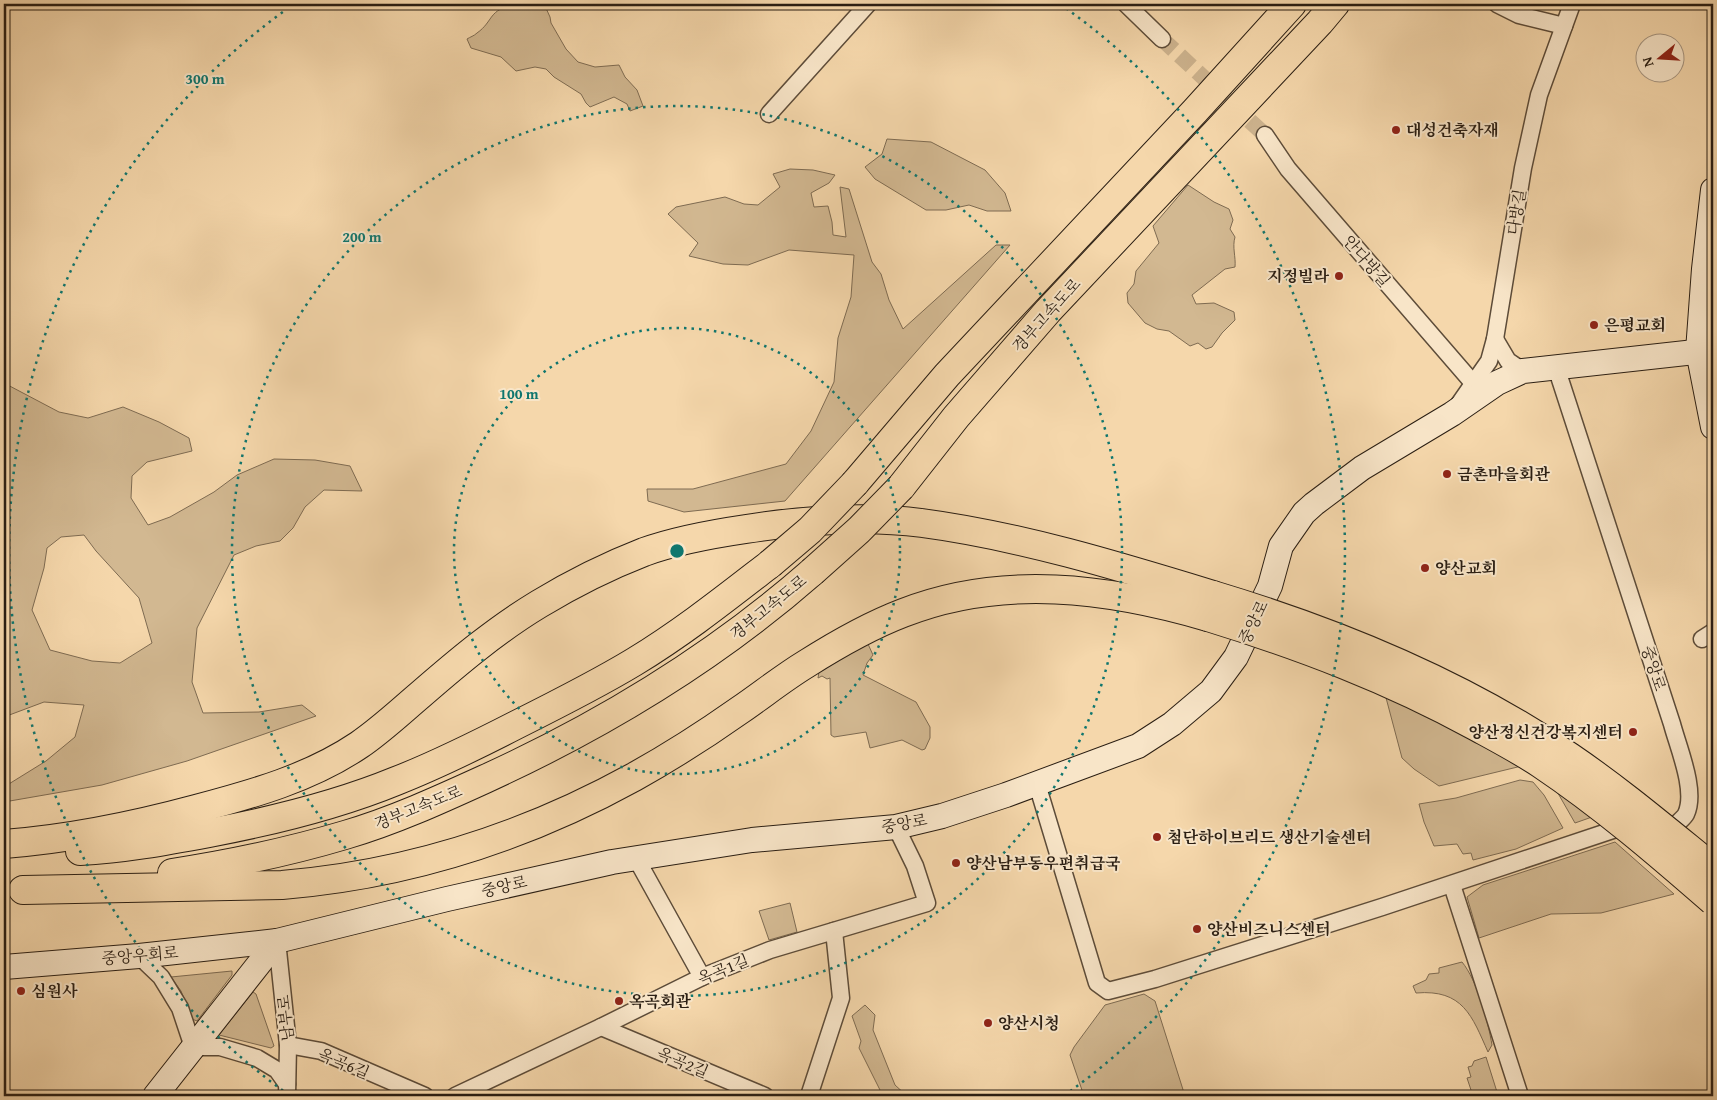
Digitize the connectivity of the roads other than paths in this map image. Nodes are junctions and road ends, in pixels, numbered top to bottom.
1 (868, 4) edge
2 (1126, 4) edge
3 (1292, 4) edge
4 (1335, 4) edge
5 (1497, 4) edge
6 (1572, 4) edge
7 (1564, 26) junction
8 (1162, 39) tunnel mouth
9 (769, 114) dead end
10 (1265, 135) tunnel mouth
11 (1713, 190) edge
12 (1495, 339) junction
13 (1706, 350) edge
14 (1556, 367) junction
15 (1523, 371) junction
16 (1473, 383) junction
17 (1452, 414) junction
18 (1713, 427) edge
19 (1211, 606) junction
20 (1037, 784) junction
21 (1675, 826) junction
22 (896, 827) junction
23 (4, 844) edge
24 (4, 855) edge
25 (636, 858) junction
26 (1713, 858) edge
27 (1713, 868) edge
28 (1452, 884) junction
29 (13, 891) edge
30 (1713, 901) edge
31 (834, 931) junction
32 (277, 941) junction
33 (138, 956) junction
34 (4, 966) edge
35 (702, 977) junction
36 (601, 1027) junction
37 (288, 1045) junction
38 (194, 1047) junction
39 (287, 1090) edge
40 (155, 1096) edge
41 (425, 1096) edge
42 (455, 1096) edge
43 (765, 1096) edge
44 (809, 1096) edge
45 (1520, 1096) edge

1 - 9 street
2 - 8 street
3 - 24 highway, 경부고속도로, bridge
4 - 29 highway, 경부고속도로, bridge
5 - 7 street
6 - 7 street, 다방길
7 - 12 street, 다방길
10 - 16 street, 안다방길
11 - 13 main road
12 - 15 street
12 - 16 street, 다방길
13 - 14 main road, 중앙로
13 - 18 main road
14 - 15 main road, 중앙로
14 - 21 street, 중앙로
15 - 17 main road, 중앙로
16 - 17 street, 다방길
17 - 20 main road, 중앙로
19 - 23 highway
19 - 27 highway, bridge
19 - 29 highway
19 - 30 highway, bridge
20 - 22 main road, 중앙로
20 - 28 street
21 - 26 street
21 - 28 street
22 - 25 main road, 중앙로
22 - 31 street, 옥곡1길
25 - 32 main road, 중앙로
25 - 35 street
28 - 45 street
31 - 35 street, 옥곡1길
31 - 44 street
32 - 33 main road, 중앙우회로
32 - 37 street, 남부로
32 - 38 main road
33 - 34 main road, 중앙우회로
33 - 38 street
35 - 36 street, 옥곡1길
36 - 42 street, 옥곡1길
36 - 43 street, 옥곡2길
37 - 39 street, 남부로
37 - 41 street, 옥곡6길
38 - 39 street
38 - 40 main road

